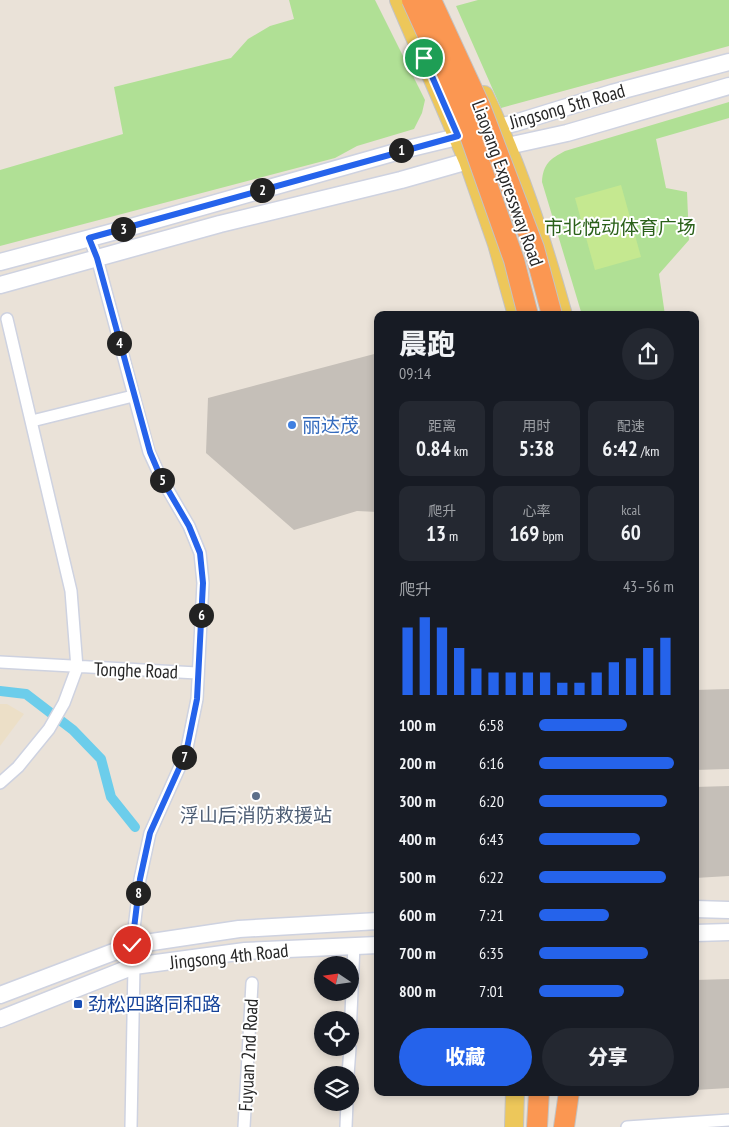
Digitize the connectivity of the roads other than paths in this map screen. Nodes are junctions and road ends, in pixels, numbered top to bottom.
1 (399, 0) edge
2 (412, 0) edge
3 (431, 0) edge
4 (440, 0) edge
5 (729, 62) edge
6 (729, 86) edge
7 (499, 125) junction
8 (458, 136) junction
9 (508, 146) junction
10 (468, 161) junction
11 (89, 238) junction
12 (97, 258) junction
13 (0, 262) edge
14 (0, 285) edge
15 (515, 311) edge
16 (527, 311) edge
17 (551, 311) edge
18 (562, 311) edge
19 (7, 320) dead end
20 (133, 396) junction
21 (32, 420) junction
22 (0, 662) edge
23 (77, 668) junction
24 (197, 673) junction
25 (0, 783) edge
26 (699, 910) edge
27 (729, 910) edge
28 (374, 921) edge
29 (729, 932) edge
30 (699, 933) edge
31 (132, 945) junction
32 (374, 945) edge
33 (354, 946) junction
34 (134, 966) junction
35 (252, 983) dead end
36 (0, 995) edge
37 (351, 1011) edge
38 (0, 1019) edge
39 (515, 1096) edge
40 (530, 1096) edge
41 (539, 1096) edge
42 (557, 1096) edge
43 (568, 1096) edge
44 (576, 1096) edge
45 (347, 1111) edge
46 (729, 1120) edge
47 (132, 1127) edge
48 (244, 1127) edge
49 (346, 1127) edge
50 (514, 1127) edge
51 (532, 1127) edge
52 (537, 1127) edge
53 (555, 1127) edge
54 (564, 1127) edge
55 (573, 1127) edge
56 (633, 1127) edge

1 - 8 main road
2 - 16 highway, Liaoyang Expressway Road, bridge
3 - 17 highway, Liaoyang Expressway Road, bridge
4 - 7 main road
5 - 7 main road, Jingsong 5th Road
6 - 9 main road, Jingsong 5th Road
7 - 8 main road, Jingsong 5th Road
7 - 9 main road
8 - 10 main road
8 - 11 main road, Jingsong 5th Road
9 - 10 main road, Jingsong 5th Road
9 - 18 main road
10 - 12 main road, Jingsong 5th Road
10 - 15 main road
11 - 12 street
11 - 13 main road, Jingsong 5th Road
12 - 14 main road, Jingsong 5th Road
12 - 20 street
19 - 21 street
20 - 21 street
20 - 24 street
21 - 23 street
22 - 23 street, Tonghe Road
23 - 24 street, Tonghe Road
23 - 25 street
24 - 31 street, Tonghe Road
26 - 27 main road
28 - 31 main road, Jingsong 4th Road
29 - 30 main road
31 - 34 street, Tonghe Road
31 - 36 main road, Jingsong 4th Road
32 - 33 main road, Jingsong 4th Road
33 - 34 main road, Jingsong 4th Road
33 - 37 street
34 - 38 main road, Jingsong 4th Road
34 - 47 street, Tonghe Road
35 - 48 street, Fuyuan 2nd Road
39 - 50 main road
40 - 51 highway
41 - 52 highway
42 - 53 highway
43 - 54 highway
44 - 55 main road
45 - 49 street
46 - 56 street

